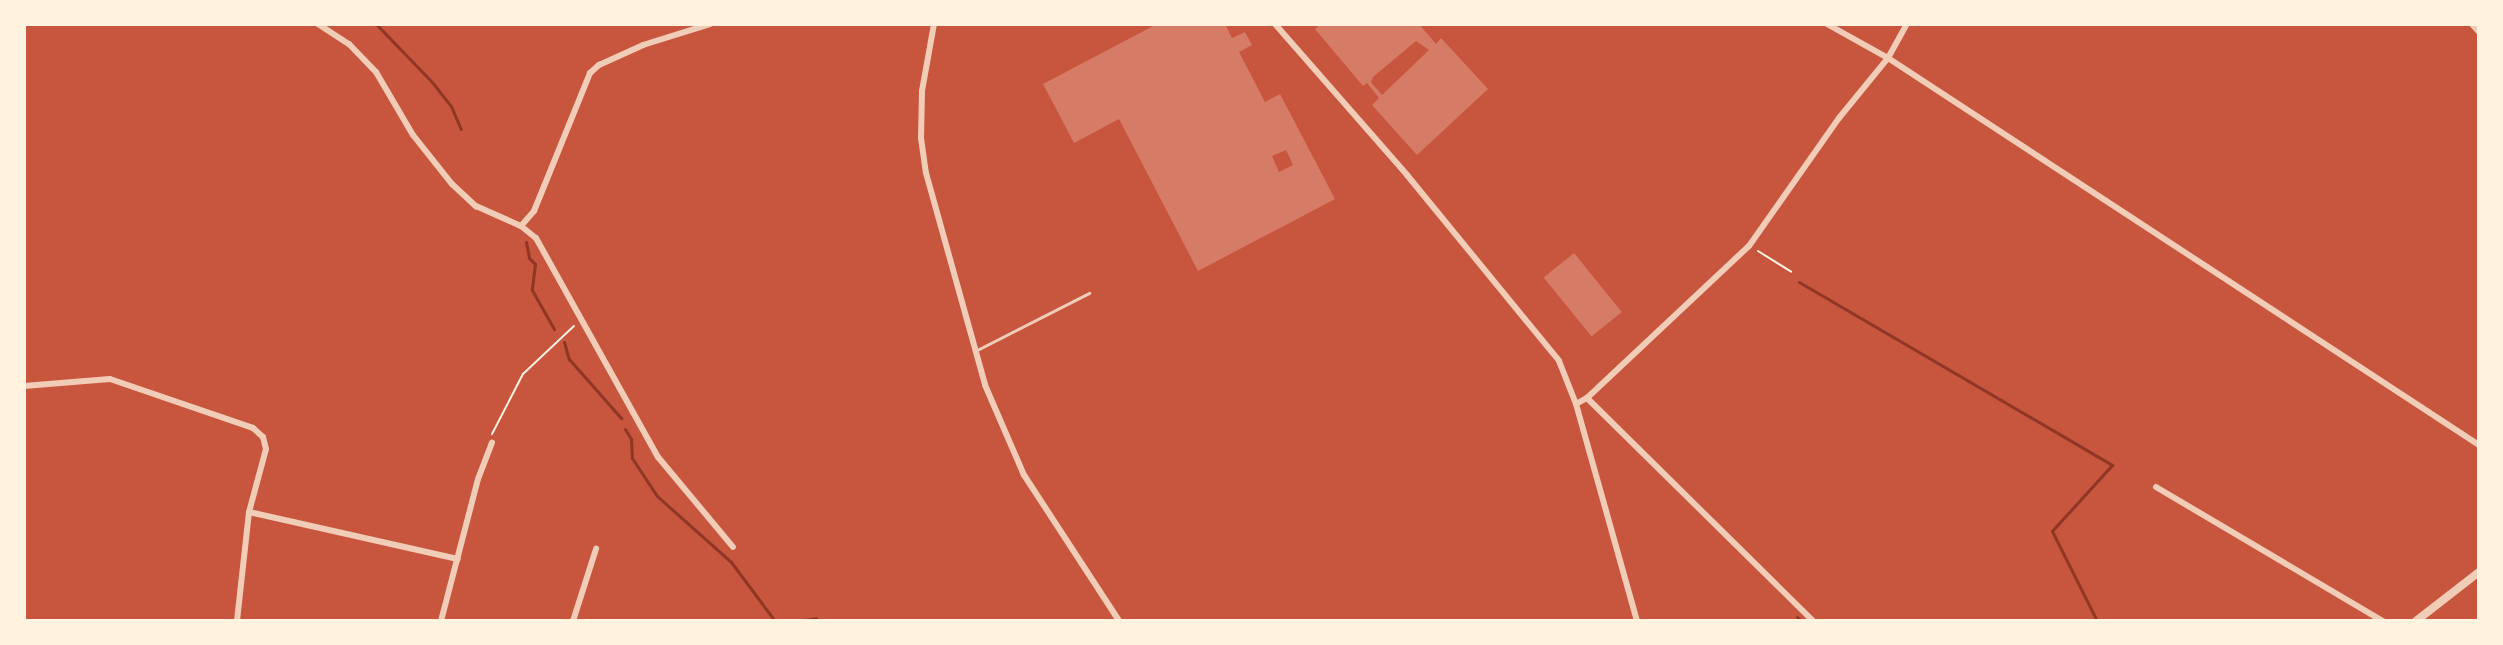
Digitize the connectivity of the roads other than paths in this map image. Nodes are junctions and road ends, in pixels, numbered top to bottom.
1 (318, 24) edge
2 (710, 24) edge
3 (934, 24) edge
4 (1275, 24) edge
5 (1827, 24) edge
6 (1907, 24) edge
7 (2472, 24) edge
8 (2479, 32) edge
9 (1888, 58) junction
10 (521, 226) junction
11 (1089, 293) dead end
12 (977, 350) junction
13 (24, 386) edge
14 (1587, 398) junction
15 (1576, 404) junction
16 (492, 443) road end
17 (2479, 445) edge
18 (2156, 487) dead end
19 (249, 512) junction
20 (733, 547) dead end
21 (596, 549) dead end
22 (458, 559) junction
23 (2479, 572) edge
24 (237, 621) edge
25 (441, 621) edge
26 (573, 621) edge
27 (1119, 621) edge
28 (1637, 621) edge
29 (1813, 621) edge
30 (2383, 621) edge
31 (2416, 621) edge

1 - 10 street
2 - 10 street
3 - 12 street
4 - 15 street
5 - 9 street
6 - 9 street
7 - 8 street
9 - 14 street
9 - 17 street
10 - 20 street
11 - 12 lane
12 - 27 street
13 - 19 street
14 - 15 street
14 - 29 street
15 - 28 street
16 - 22 street
18 - 30 street
19 - 22 street
19 - 24 street
21 - 26 street
22 - 25 street
23 - 31 street

